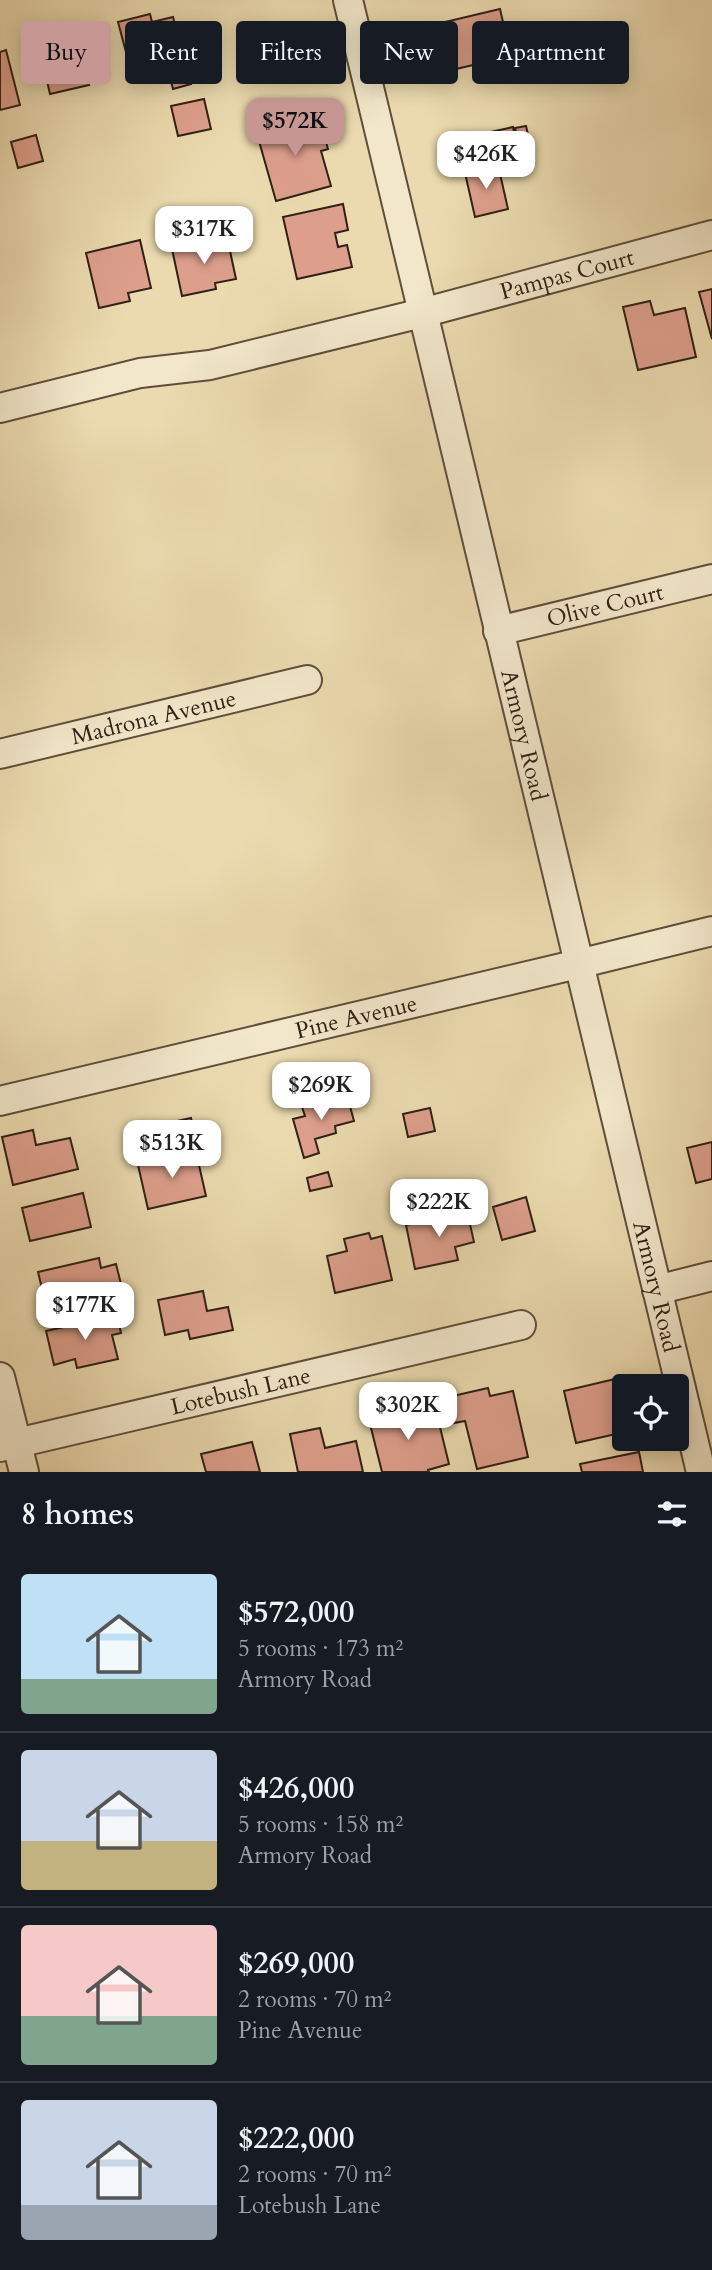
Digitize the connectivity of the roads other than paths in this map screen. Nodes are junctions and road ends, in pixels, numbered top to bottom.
1 (348, 0) edge
2 (712, 234) edge
3 (422, 313) junction
4 (0, 408) edge
5 (712, 579) edge
6 (498, 631) junction
7 (307, 680) dead end
8 (0, 754) edge
9 (712, 931) edge
10 (578, 964) junction
11 (0, 1101) edge
12 (712, 1276) edge
13 (657, 1290) junction
14 (521, 1325) dead end
15 (0, 1377) edge
16 (8, 1445) edge
17 (24, 1472) edge
18 (701, 1472) edge

1 - 3 street, Armory Road
2 - 3 street, Pampas Court
3 - 4 street, Pampas Court
3 - 6 street, Armory Road
5 - 6 street, Olive Court
6 - 10 street, Armory Road
7 - 8 street, Madrona Avenue
9 - 10 street, Pine Avenue
10 - 11 street, Pine Avenue
10 - 13 street, Armory Road
12 - 13 street
13 - 18 street, Armory Road
14 - 16 street, Lotebush Lane
15 - 16 street
16 - 17 street

